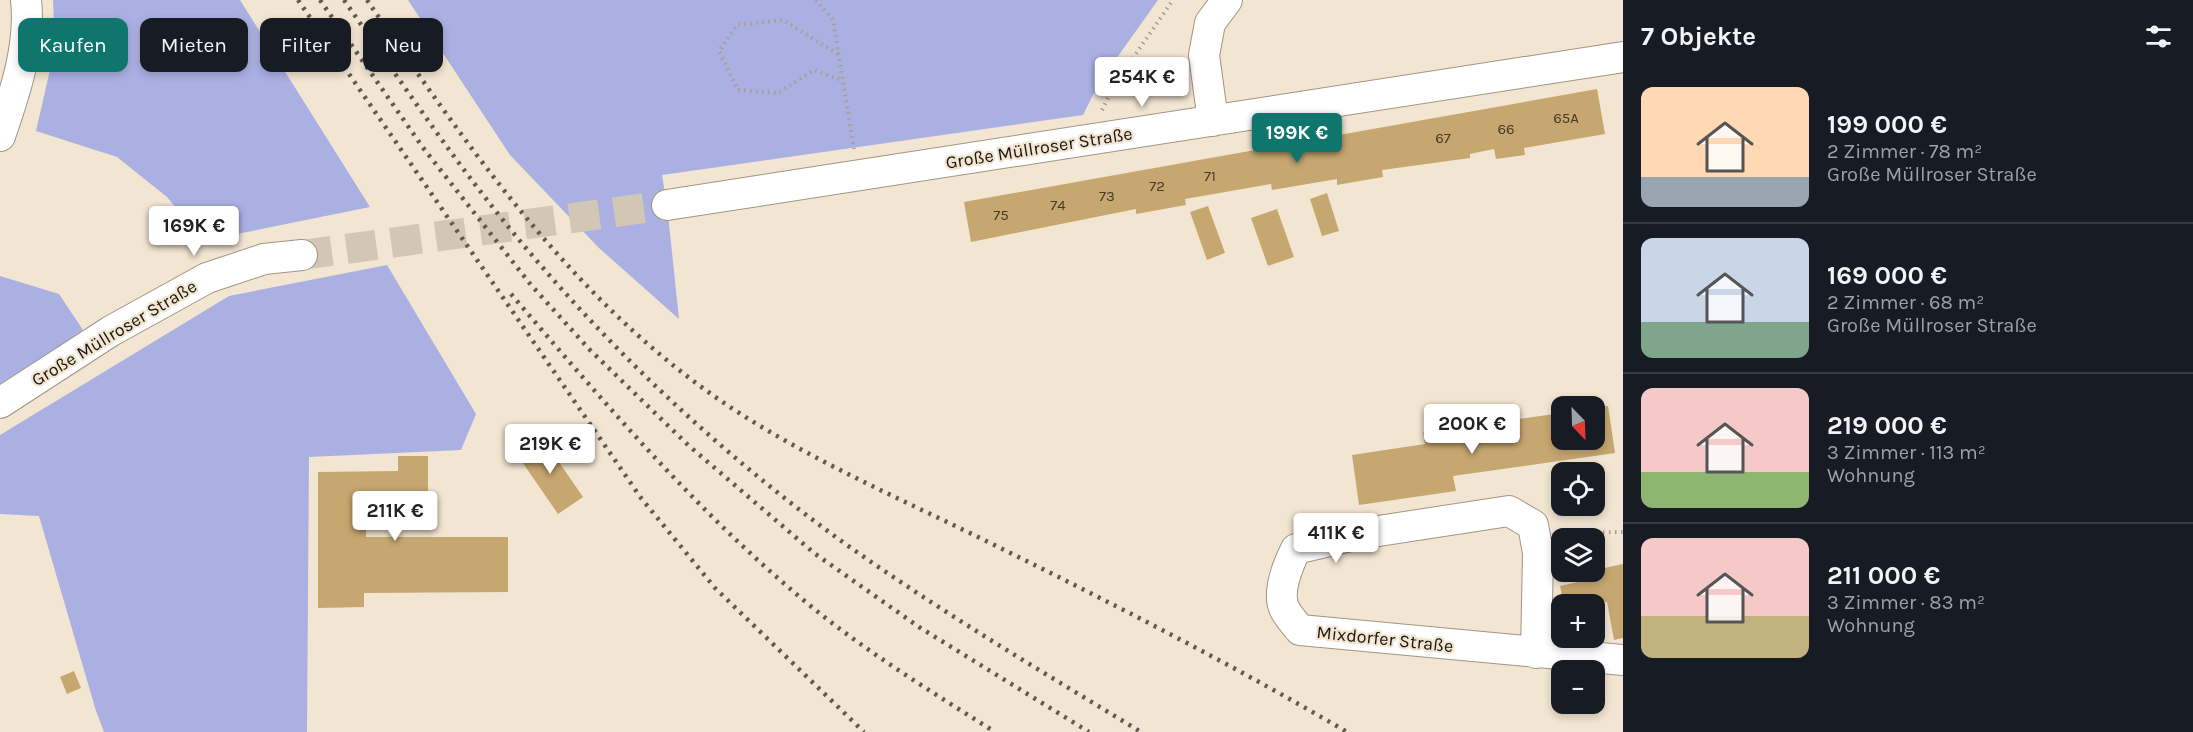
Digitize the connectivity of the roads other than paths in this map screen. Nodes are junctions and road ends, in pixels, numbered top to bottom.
1 (26, 0) edge
2 (1227, 0) edge
3 (1623, 57) edge
4 (1213, 121) junction
5 (0, 136) edge
6 (668, 205) tunnel mouth
7 (302, 255) tunnel mouth
8 (0, 403) edge
9 (1536, 653) junction
10 (1623, 660) edge

1 - 5 street
2 - 4 street
3 - 4 street, Große Müllroser Straße
4 - 6 street, Große Müllroser Straße
7 - 8 street, Große Müllroser Straße
9 - 9 street, Mixdorfer Straße
9 - 10 street, Mixdorfer Straße

